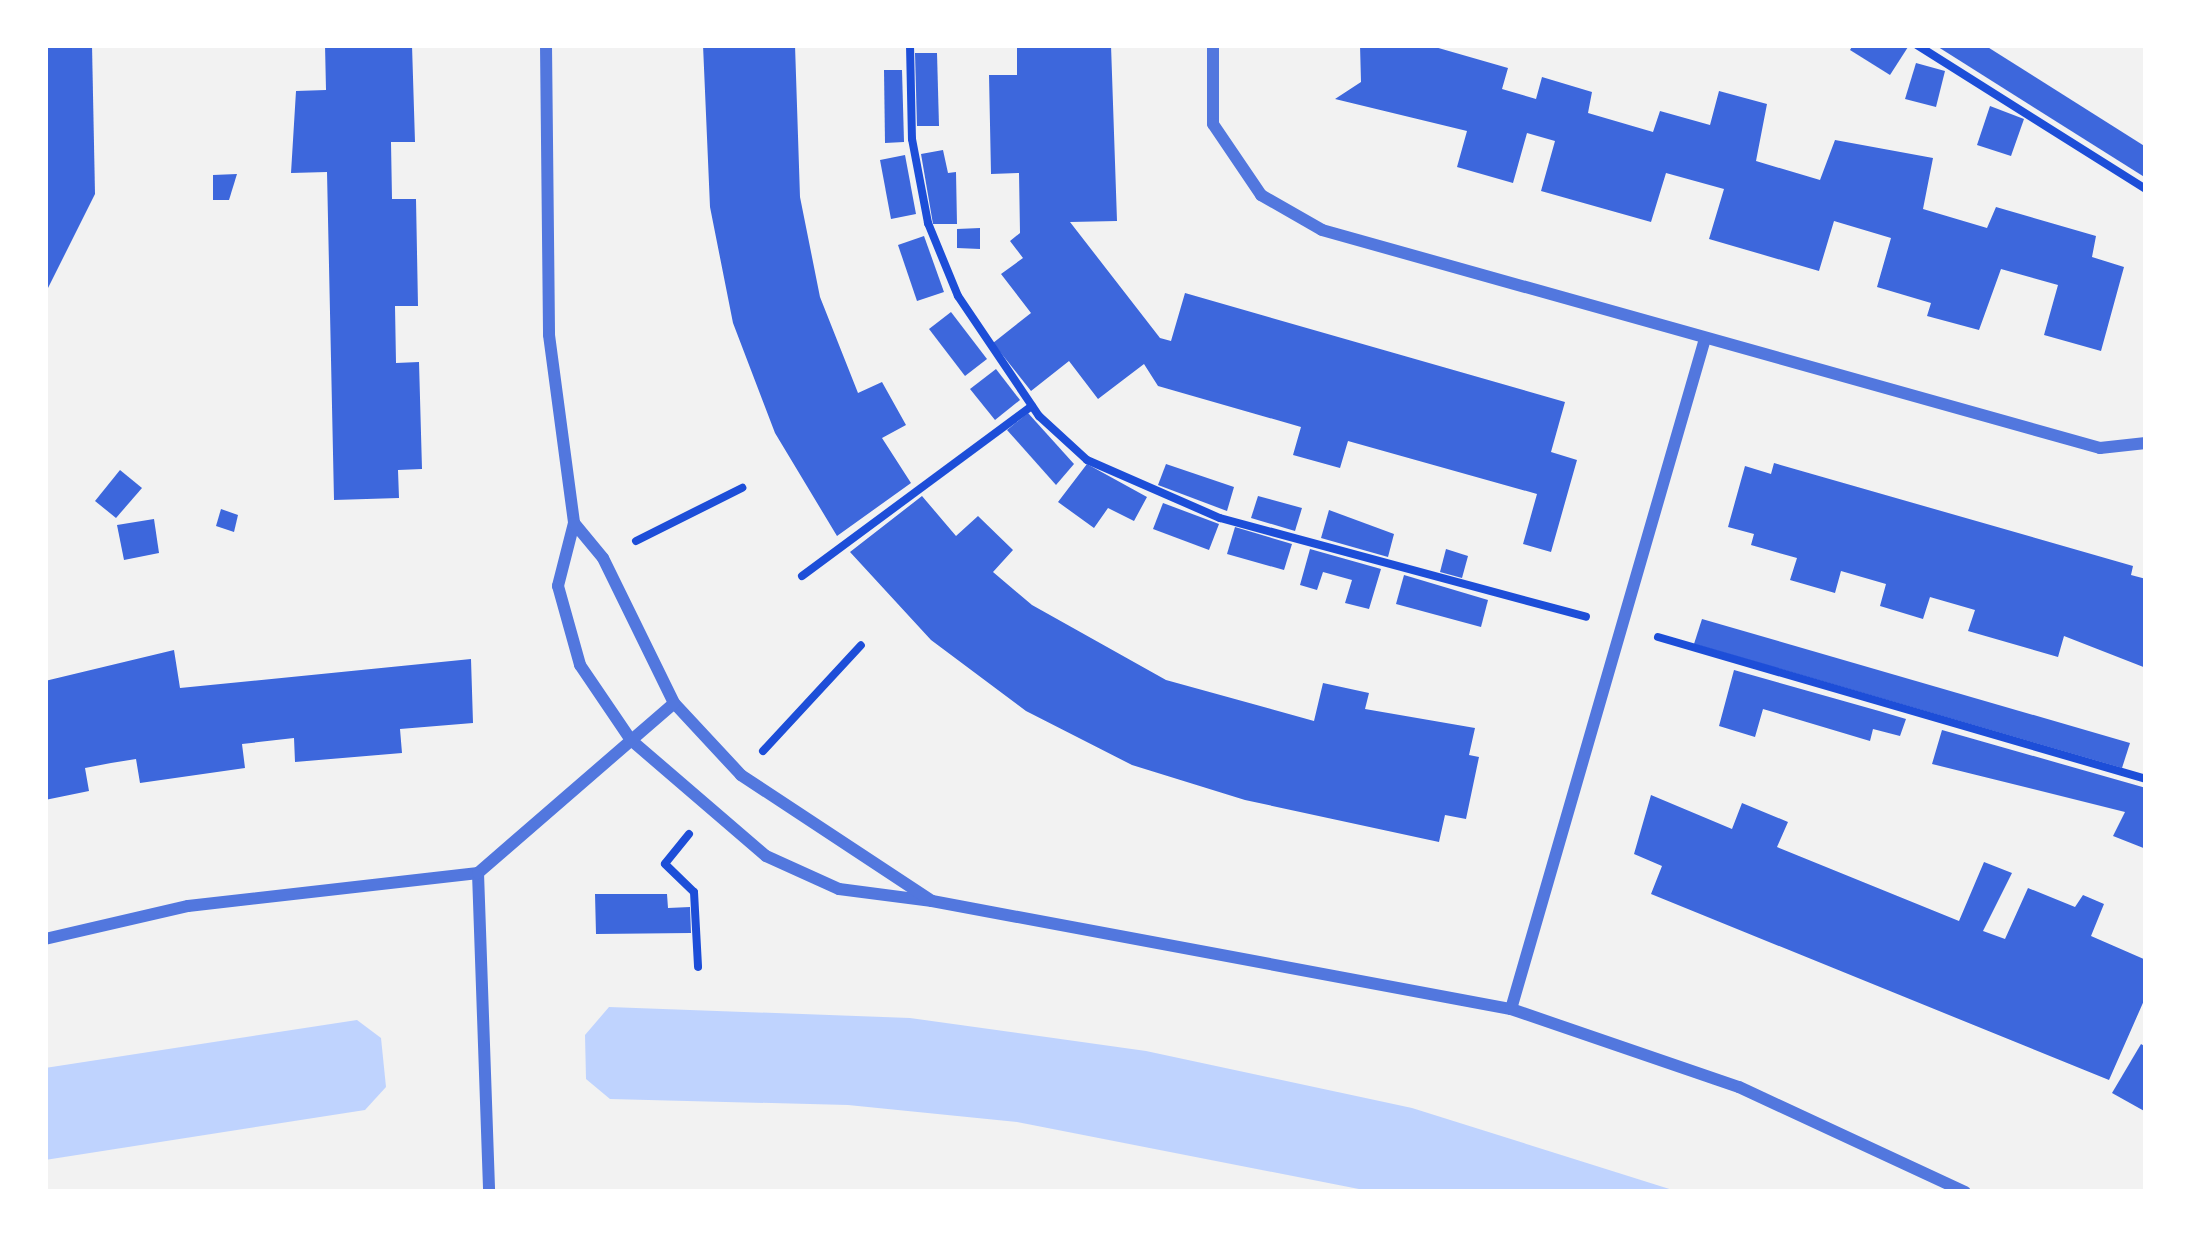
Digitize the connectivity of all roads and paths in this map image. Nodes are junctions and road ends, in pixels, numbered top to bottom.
1 (546, 45) edge
2 (910, 45) edge
3 (1213, 45) edge
4 (1916, 45) edge
5 (2146, 189) edge
6 (1704, 342) junction
7 (1032, 406) junction
8 (2146, 443) edge
9 (742, 488) dead end
10 (574, 523) junction
11 (603, 558) junction
12 (802, 576) dead end
13 (1621, 626) junction
14 (674, 703) junction
15 (632, 740) junction
16 (2146, 779) edge
17 (478, 873) junction
18 (932, 902) junction
19 (45, 939) edge
20 (1511, 1009) junction
21 (489, 1192) edge
22 (1965, 1192) edge

1 - 10 street
2 - 7 path
3 - 6 street
4 - 5 path
6 - 8 street
6 - 13 street
7 - 12 path
7 - 13 path
9 - 11 path
10 - 11 street
10 - 15 street
11 - 14 street
13 - 16 path
13 - 20 street
14 - 15 street
14 - 18 street
15 - 17 street
15 - 18 street
17 - 19 street
17 - 21 street
18 - 20 street
20 - 22 street

